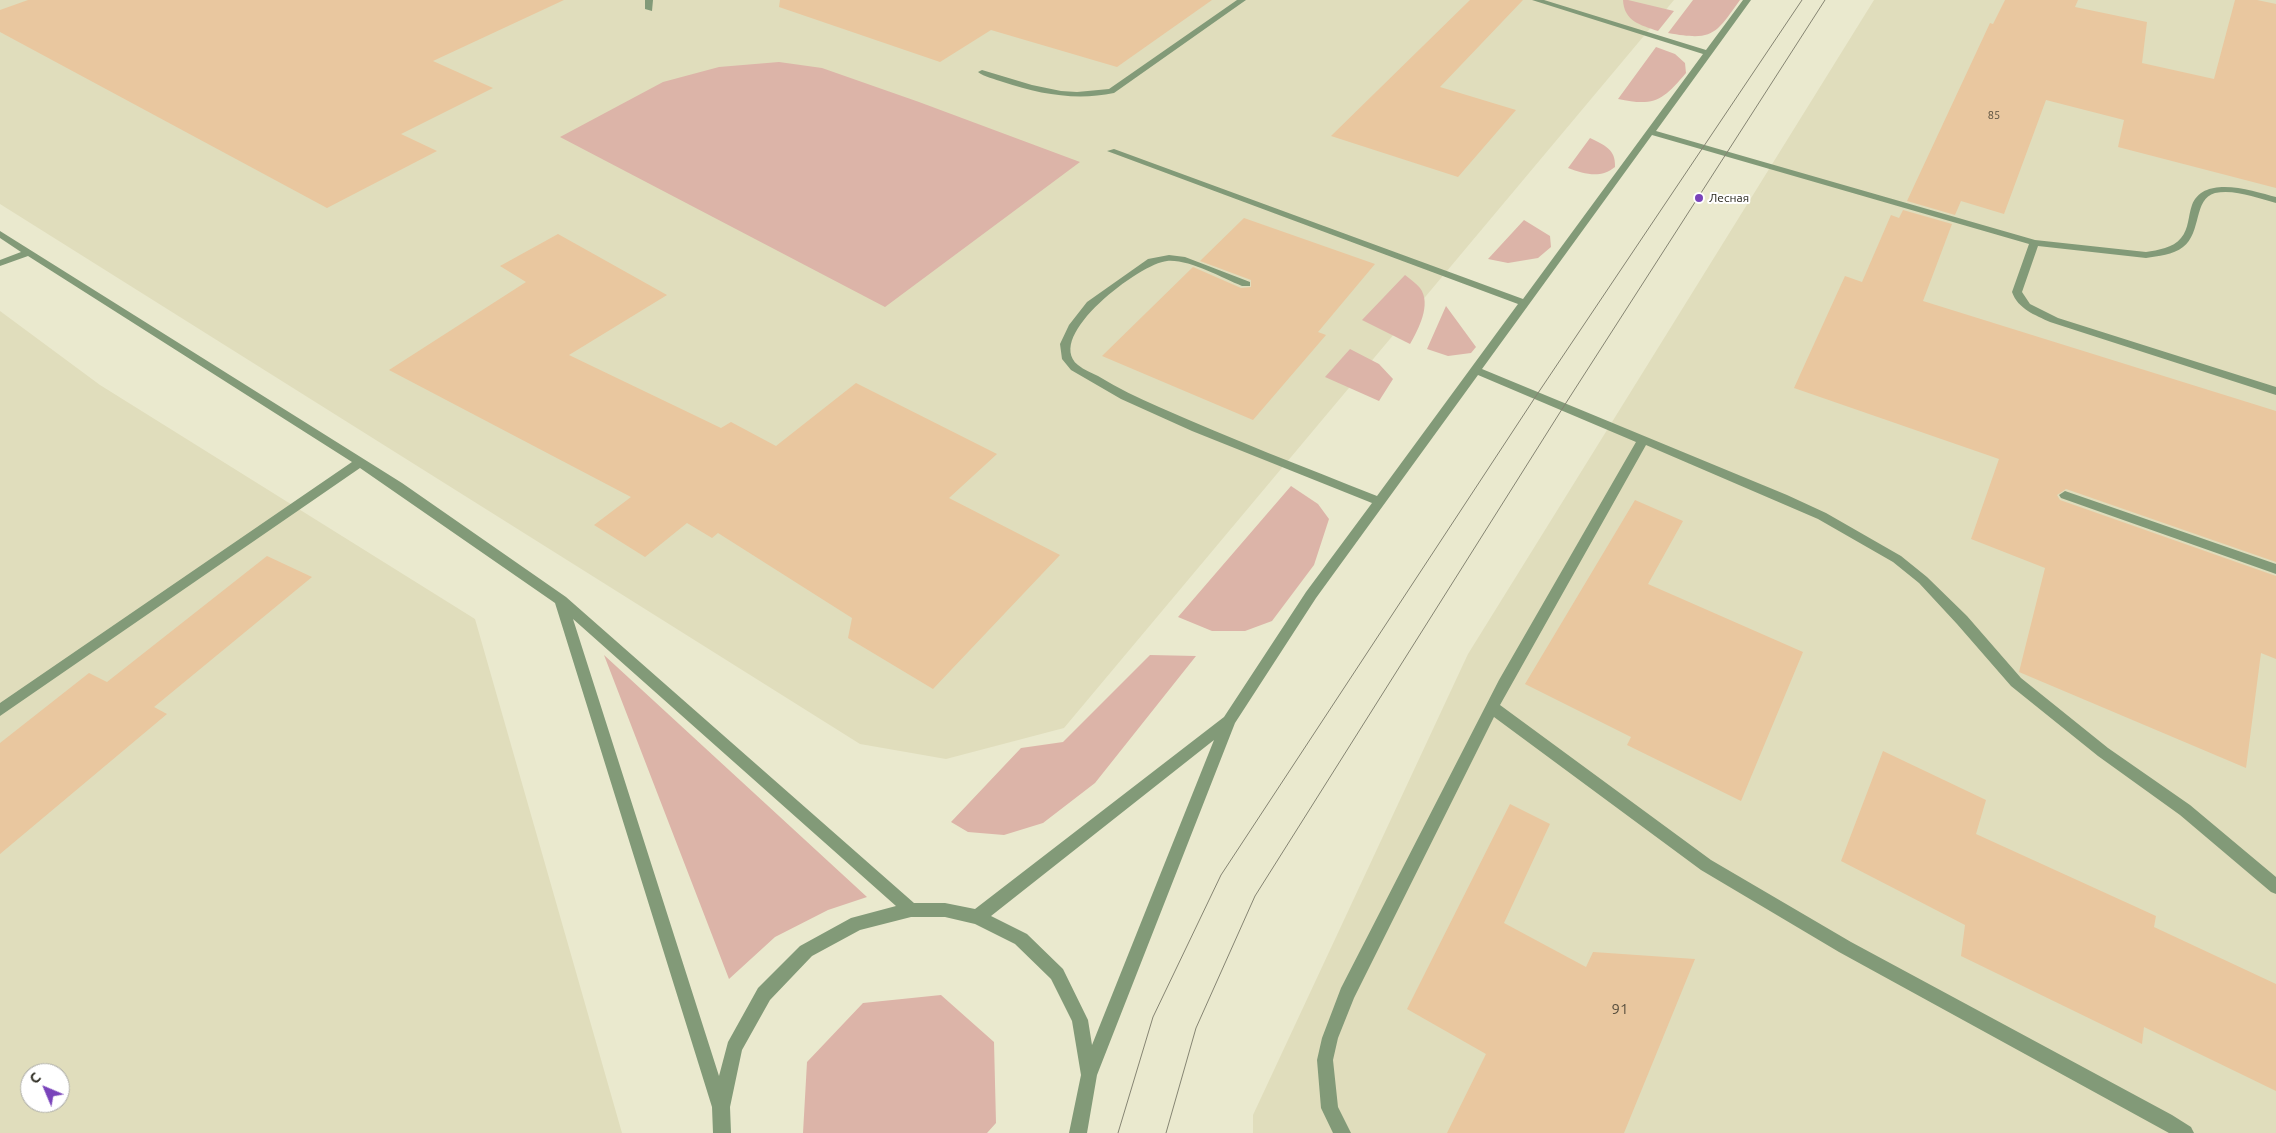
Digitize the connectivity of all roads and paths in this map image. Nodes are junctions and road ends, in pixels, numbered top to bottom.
1 (648, 0) edge
2 (1242, 0) edge
3 (1536, 0) edge
4 (1747, 0) edge
5 (649, 9) dead end
6 (1708, 53) junction
7 (982, 72) dead end
8 (1650, 132) junction
9 (1111, 151) dead end
10 (2276, 200) edge
11 (0, 234) edge
12 (2034, 243) junction
13 (27, 253) junction
14 (0, 263) edge
15 (1246, 284) dead end
16 (1524, 303) junction
17 (1476, 370) junction
18 (2276, 391) edge
19 (1643, 440) junction
20 (360, 462) junction
21 (2066, 495) dead end
22 (1379, 502) junction
23 (2276, 569) edge
24 (561, 600) junction
25 (1492, 707) junction
26 (0, 710) edge
27 (1229, 721) junction
28 (2276, 887) edge
29 (911, 910) junction
30 (976, 917) junction
31 (1089, 1075) junction
32 (721, 1107) junction
33 (722, 1133) edge
34 (1078, 1133) edge
35 (1342, 1133) edge
36 (2185, 1133) edge

1 - 5 street
2 - 7 street
3 - 6 street
4 - 6 street
6 - 8 street
8 - 12 street
8 - 16 street
9 - 16 street
10 - 12 street
11 - 13 street
12 - 18 street
13 - 14 street
13 - 20 street
15 - 22 street
16 - 17 street
17 - 19 street
17 - 22 street
19 - 25 street
19 - 28 street
20 - 24 street
20 - 26 street
21 - 23 street
22 - 27 street
24 - 29 street
24 - 32 street
25 - 35 street
25 - 36 street
27 - 30 street
27 - 31 street
29 - 30 street
29 - 32 street
30 - 31 street
31 - 34 street
32 - 33 street

